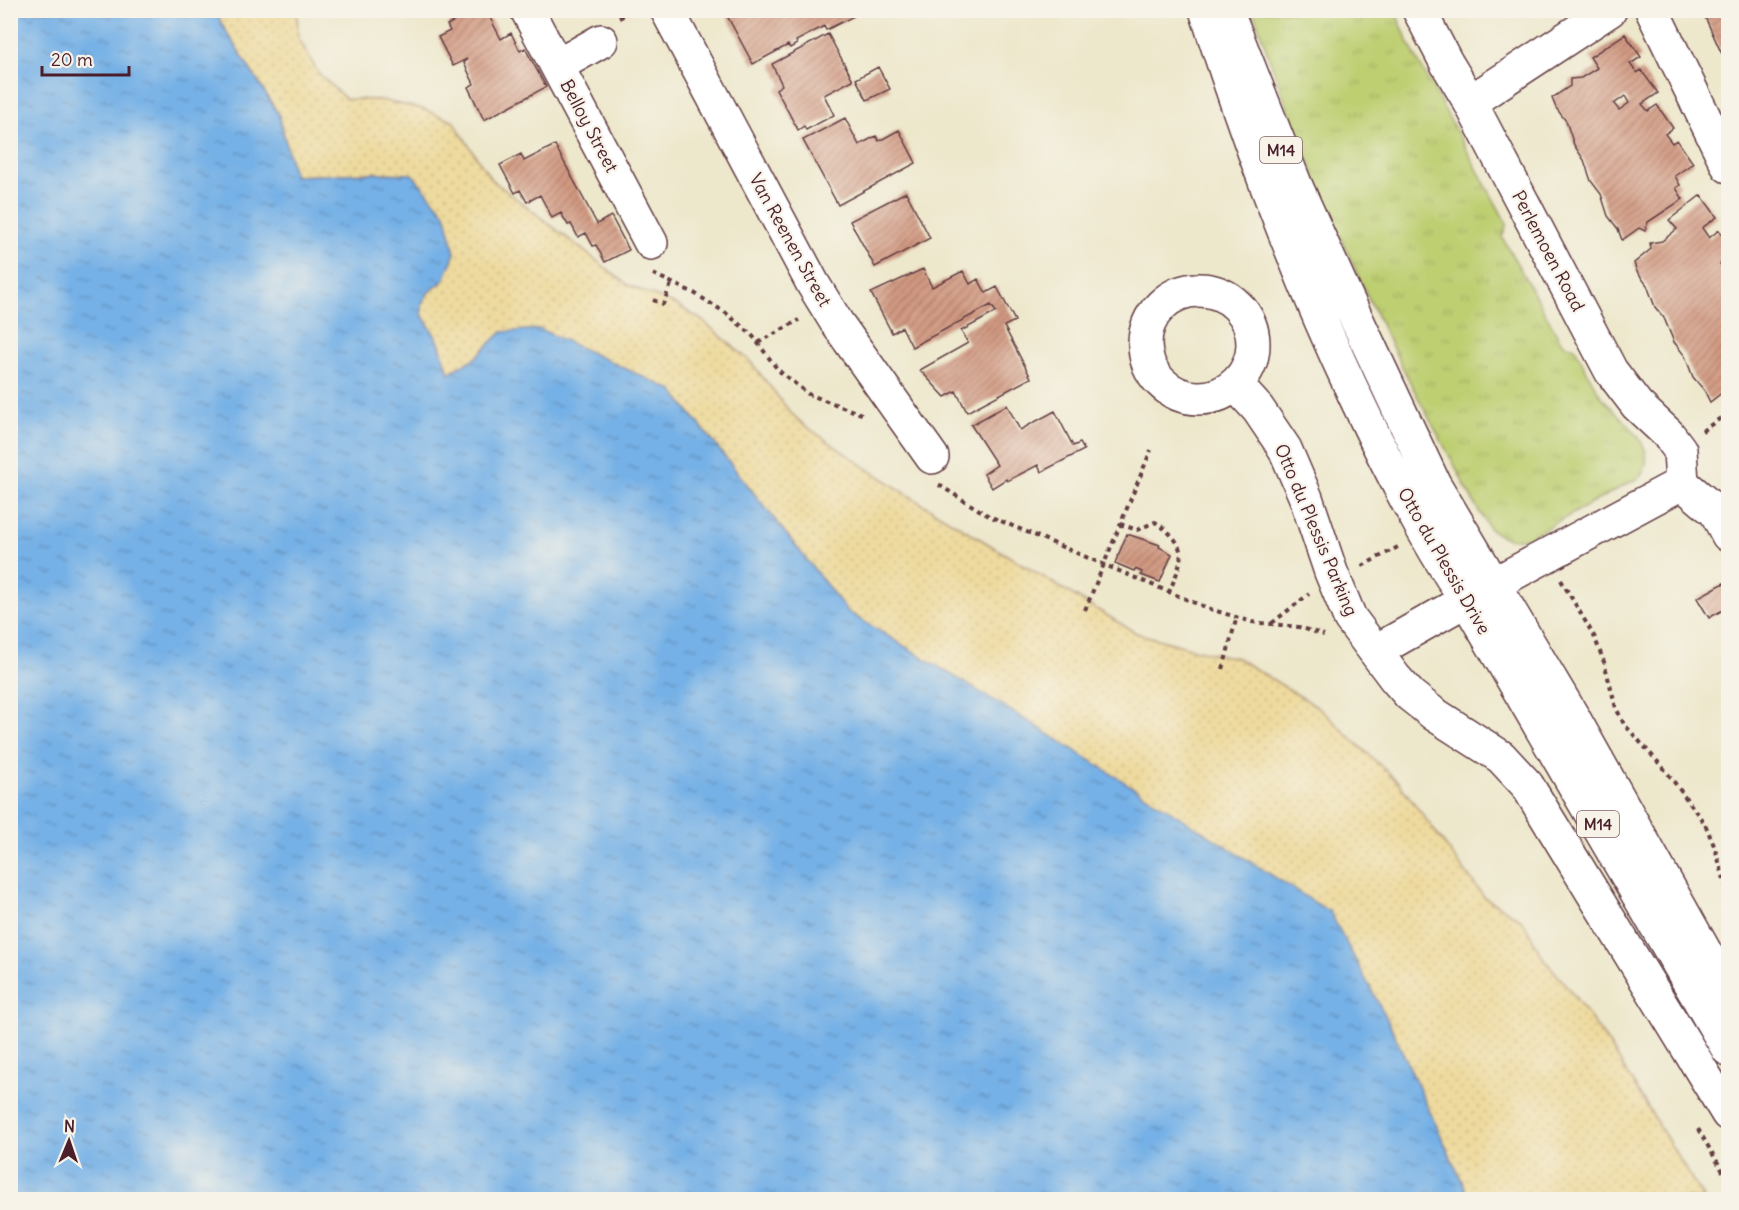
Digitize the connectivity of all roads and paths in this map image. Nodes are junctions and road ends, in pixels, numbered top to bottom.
1 (527, 10) edge
2 (634, 10) edge
3 (667, 10) edge
4 (1206, 10) edge
5 (1227, 10) edge
6 (1419, 10) edge
7 (1610, 10) edge
8 (1652, 10) edge
9 (610, 30) joint
10 (557, 66) junction
11 (1470, 102) junction
12 (1728, 166) edge
13 (651, 243) dead end
14 (672, 282) dead end
15 (653, 300) dead end
16 (804, 317) dead end
17 (758, 343) dead end
18 (1236, 385) dead end
19 (1728, 413) edge
20 (1714, 425) dead end
21 (1151, 450) dead end
22 (932, 457) dead end
23 (1682, 483) junction
24 (1120, 524) junction
25 (1728, 536) edge
26 (1400, 546) dead end
27 (1354, 571) dead end
28 (1559, 577) dead end
29 (1313, 591) dead end
30 (1169, 592) dead end
31 (1479, 592) junction
32 (1084, 610) dead end
33 (1237, 616) dead end
34 (1331, 638) dead end
35 (1376, 651) junction
36 (1223, 669) dead end
37 (1728, 892) edge
38 (1728, 993) edge
39 (1728, 1049) edge
40 (1728, 1114) edge
41 (1692, 1119) dead end
42 (1728, 1180) edge

1 - 10 main road, Belloy Street
2 - 9 path
3 - 22 main road, Van Reenen Street
4 - 31 main road, Otto du Plessis Drive / M14
5 - 31 main road, Otto du Plessis Drive / M14
6 - 11 main road, Perlemoen Road
7 - 11 main road
8 - 12 main road
9 - 10 main road
10 - 13 main road, Belloy Street
11 - 23 main road, Perlemoen Road
14 - 15 path
16 - 17 path
18 - 35 main road, Otto du Plessis Parking
19 - 20 path
21 - 24 path
23 - 25 main road
23 - 31 main road
24 - 30 path
24 - 32 path
26 - 27 path
28 - 37 path
29 - 34 path
31 - 35 main road
31 - 38 main road, Otto du Plessis Drive / M14
31 - 39 main road, Otto du Plessis Drive / M14
33 - 36 path
35 - 40 main road, Otto du Plessis Parking
41 - 42 path

